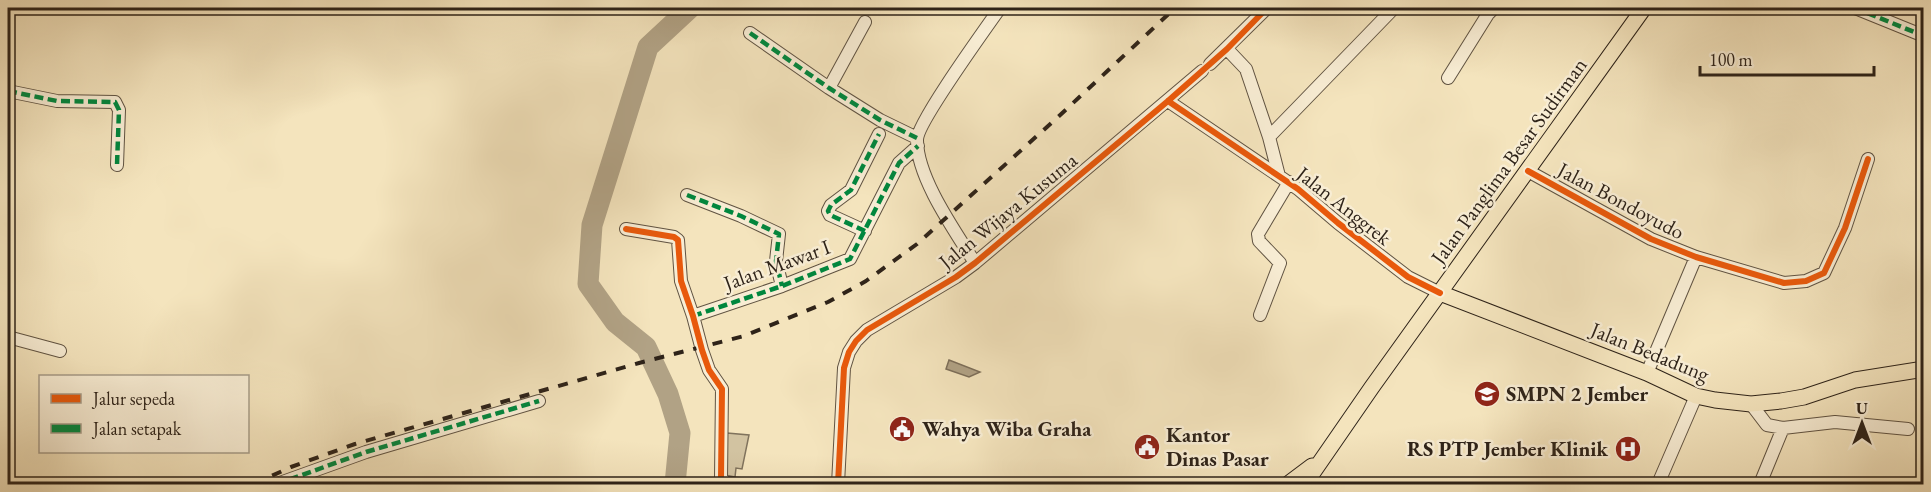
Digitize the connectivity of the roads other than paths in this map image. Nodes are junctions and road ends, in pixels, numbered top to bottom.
1 (1000, 8) edge
2 (1267, 8) edge
3 (1394, 8) edge
4 (1494, 8) edge
5 (1855, 8) edge
6 (1637, 11) edge
7 (866, 22) dead end
8 (750, 33) dead end
9 (1923, 36) edge
10 (1227, 49) junction
11 (1448, 78) dead end
12 (829, 88) junction
13 (8, 90) edge
14 (1168, 101) junction
15 (879, 134) dead end
16 (1269, 137) junction
17 (918, 142) junction
18 (1868, 159) dead end
19 (117, 165) dead end
20 (1528, 171) junction
21 (1284, 179) junction
22 (687, 195) dead end
23 (626, 229) dead end
24 (865, 231) junction
25 (1696, 257) junction
26 (975, 263) junction
27 (782, 286) junction
28 (1440, 293) junction
29 (1260, 315) dead end
30 (693, 316) junction
31 (8, 337) edge
32 (60, 351) dead end
33 (1923, 369) edge
34 (1647, 373) junction
35 (1696, 396) junction
36 (539, 401) dead end
37 (1751, 404) junction
38 (1783, 428) junction
39 (1908, 429) dead end
40 (1324, 457) junction
41 (277, 484) edge
42 (741, 484) edge
43 (838, 484) edge
44 (1288, 484) edge
45 (1305, 484) edge
46 (1658, 484) edge
47 (1760, 484) edge

1 - 17 street, Jalan Mawar I
2 - 10 street, Jalan Wijaya Kusuma
3 - 16 street
4 - 11 street
5 - 9 street
6 - 20 main road, Jalan Panglima Besar Sudirman
7 - 12 street
8 - 12 street
10 - 14 street, Jalan Wijaya Kusuma
10 - 16 street, Jalan Anggrek
12 - 17 street
13 - 19 street
14 - 21 street, Jalan Anggrek
14 - 26 street, Jalan Wijaya Kusuma
15 - 24 street
16 - 21 street, Jalan Anggrek
17 - 24 street, Jalan Mawar I
17 - 26 street
18 - 25 street, Jalan Bondoyudo
20 - 25 street, Jalan Bondoyudo
20 - 28 main road, Jalan Panglima Besar Sudirman
21 - 28 street, Jalan Anggrek
21 - 29 street
22 - 27 street
23 - 30 street
24 - 27 street, Jalan Mawar I
25 - 34 street
26 - 43 street, Jalan Wijaya Kusuma
27 - 30 street, Jalan Mawar I
28 - 34 main road, Jalan Bedadung
28 - 40 main road, Jalan Panglima Besar Sudirman
30 - 42 street
31 - 32 street
33 - 37 main road, Jalan Bedadung
34 - 35 main road, Jalan Bedadung
35 - 37 main road, Jalan Bedadung
35 - 46 street
36 - 41 street
37 - 38 street
38 - 39 street
38 - 47 street
40 - 44 main road, Jalan Panglima Besar Sudirman
40 - 45 main road, Jalan Panglima Besar Sudirman

